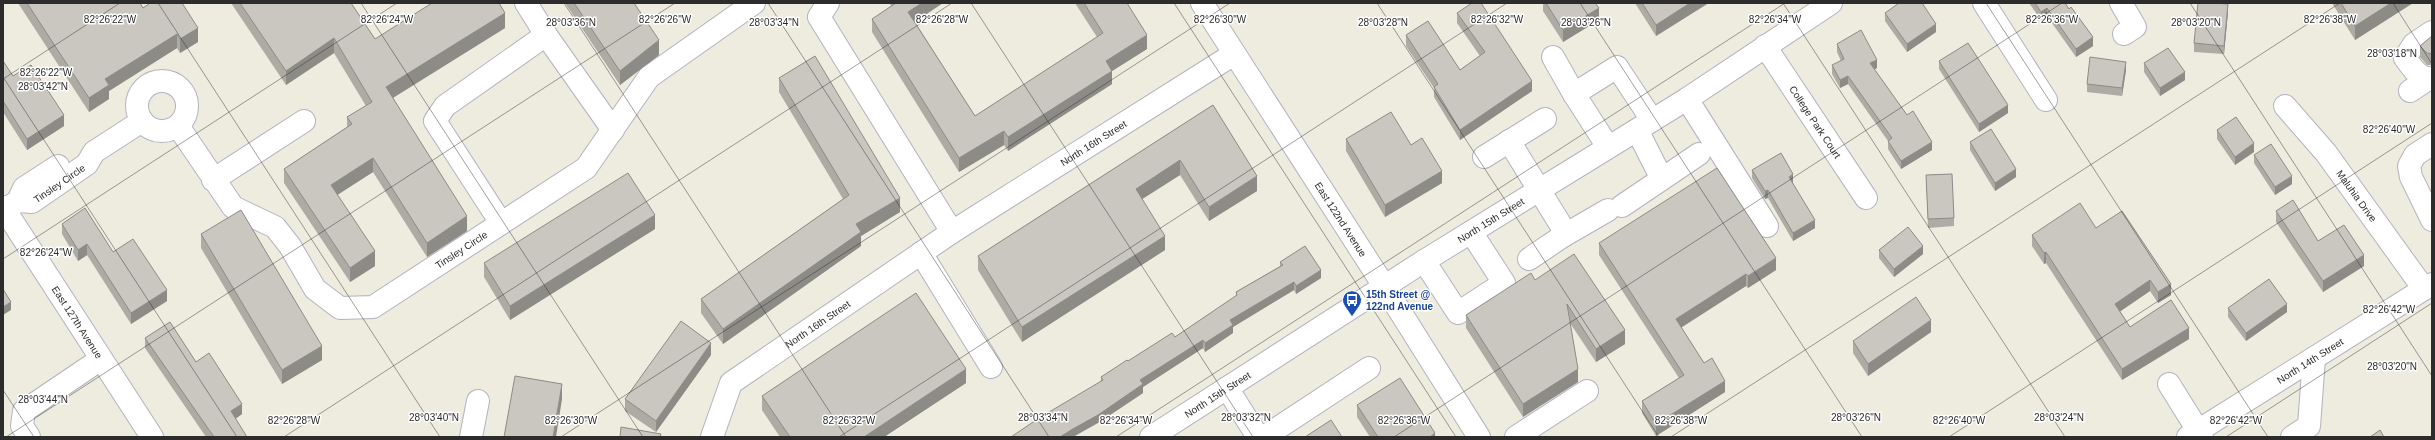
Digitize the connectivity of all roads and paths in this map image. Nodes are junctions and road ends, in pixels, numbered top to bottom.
1 (526, 3) edge
2 (754, 3) edge
3 (1202, 3) edge
4 (1831, 3) edge
5 (1984, 3) edge
6 (2121, 3) edge
7 (732, 9) edge
8 (824, 10) edge
9 (2432, 32) edge
10 (2124, 34) dead end
11 (546, 35) junction
12 (1765, 46) junction
13 (1234, 54) junction
14 (1553, 56) dead end
15 (2430, 78) edge
16 (2410, 91) dead end
17 (1574, 94) junction
18 (1686, 99) junction
19 (2046, 100) dead end
20 (2285, 106) dead end
21 (1545, 119) dead end
22 (142, 120) junction
23 (304, 122) dead end
24 (1645, 125) junction
25 (178, 126) junction
26 (613, 130) junction
27 (1509, 141) junction
28 (2432, 144) edge
29 (1608, 147) junction
30 (1699, 154) dead end
31 (1484, 158) dead end
32 (1662, 179) junction
33 (213, 180) junction
34 (1539, 190) junction
35 (1866, 198) dead end
36 (9, 206) edge
37 (2432, 220) edge
38 (501, 223) junction
39 (1767, 226) dead end
40 (952, 232) junction
41 (1471, 232) junction
42 (1563, 236) junction
43 (921, 253) junction
44 (1529, 259) dead end
45 (1424, 261) junction
46 (1384, 286) junction
47 (2428, 286) edge
48 (2314, 358) junction
49 (101, 359) junction
50 (991, 367) dead end
51 (1369, 368) dead end
52 (2169, 384) dead end
53 (1227, 388) junction
54 (1587, 391) dead end
55 (478, 401) dead end
56 (2196, 435) edge
57 (29, 437) edge
58 (152, 437) edge
59 (471, 437) edge
60 (712, 437) edge
61 (1151, 437) edge
62 (1258, 437) edge
63 (1264, 437) edge
64 (1479, 437) edge
65 (1516, 437) edge
66 (2292, 437) edge

1 - 11 street
2 - 7 street, Tinsley Circle
3 - 13 street, East 122nd Avenue
4 - 12 street, North 15th Street
5 - 19 street
6 - 10 street
7 - 26 street, Tinsley Circle
8 - 40 street
9 - 15 street
11 - 26 street
11 - 38 street
12 - 18 street, North 15th Street
12 - 35 street, College Park Court
13 - 40 street, North 16th Street
13 - 46 street, East 122nd Avenue
14 - 17 street
15 - 16 street
17 - 24 street
17 - 29 street
18 - 24 street, North 15th Street
18 - 39 street
20 - 47 street, Maluhia Drive
21 - 27 street
22 - 25 street
22 - 25 street
22 - 36 street, Tinsley Circle
23 - 33 street
24 - 29 street, North 15th Street
24 - 32 street
25 - 33 street, Tinsley Circle
26 - 38 street, Tinsley Circle
27 - 31 street
27 - 34 street
28 - 37 street
29 - 34 street, North 15th Street
30 - 32 street
32 - 42 street
33 - 38 street, Tinsley Circle
34 - 41 street, North 15th Street
34 - 42 street
36 - 49 street, East 127th Avenue
40 - 43 street, North 16th Street
41 - 45 street, North 15th Street
41 - 45 street
42 - 44 street
43 - 50 street
43 - 60 street, North 16th Street
45 - 46 street, North 15th Street
46 - 53 street, North 15th Street
46 - 64 street, East 122nd Avenue
47 - 48 street, North 14th Street
48 - 56 street, North 14th Street
48 - 66 street
49 - 57 street
49 - 58 street, East 127th Avenue
51 - 63 street
52 - 56 street
53 - 61 street, North 15th Street
53 - 62 street
54 - 65 street
55 - 59 street

